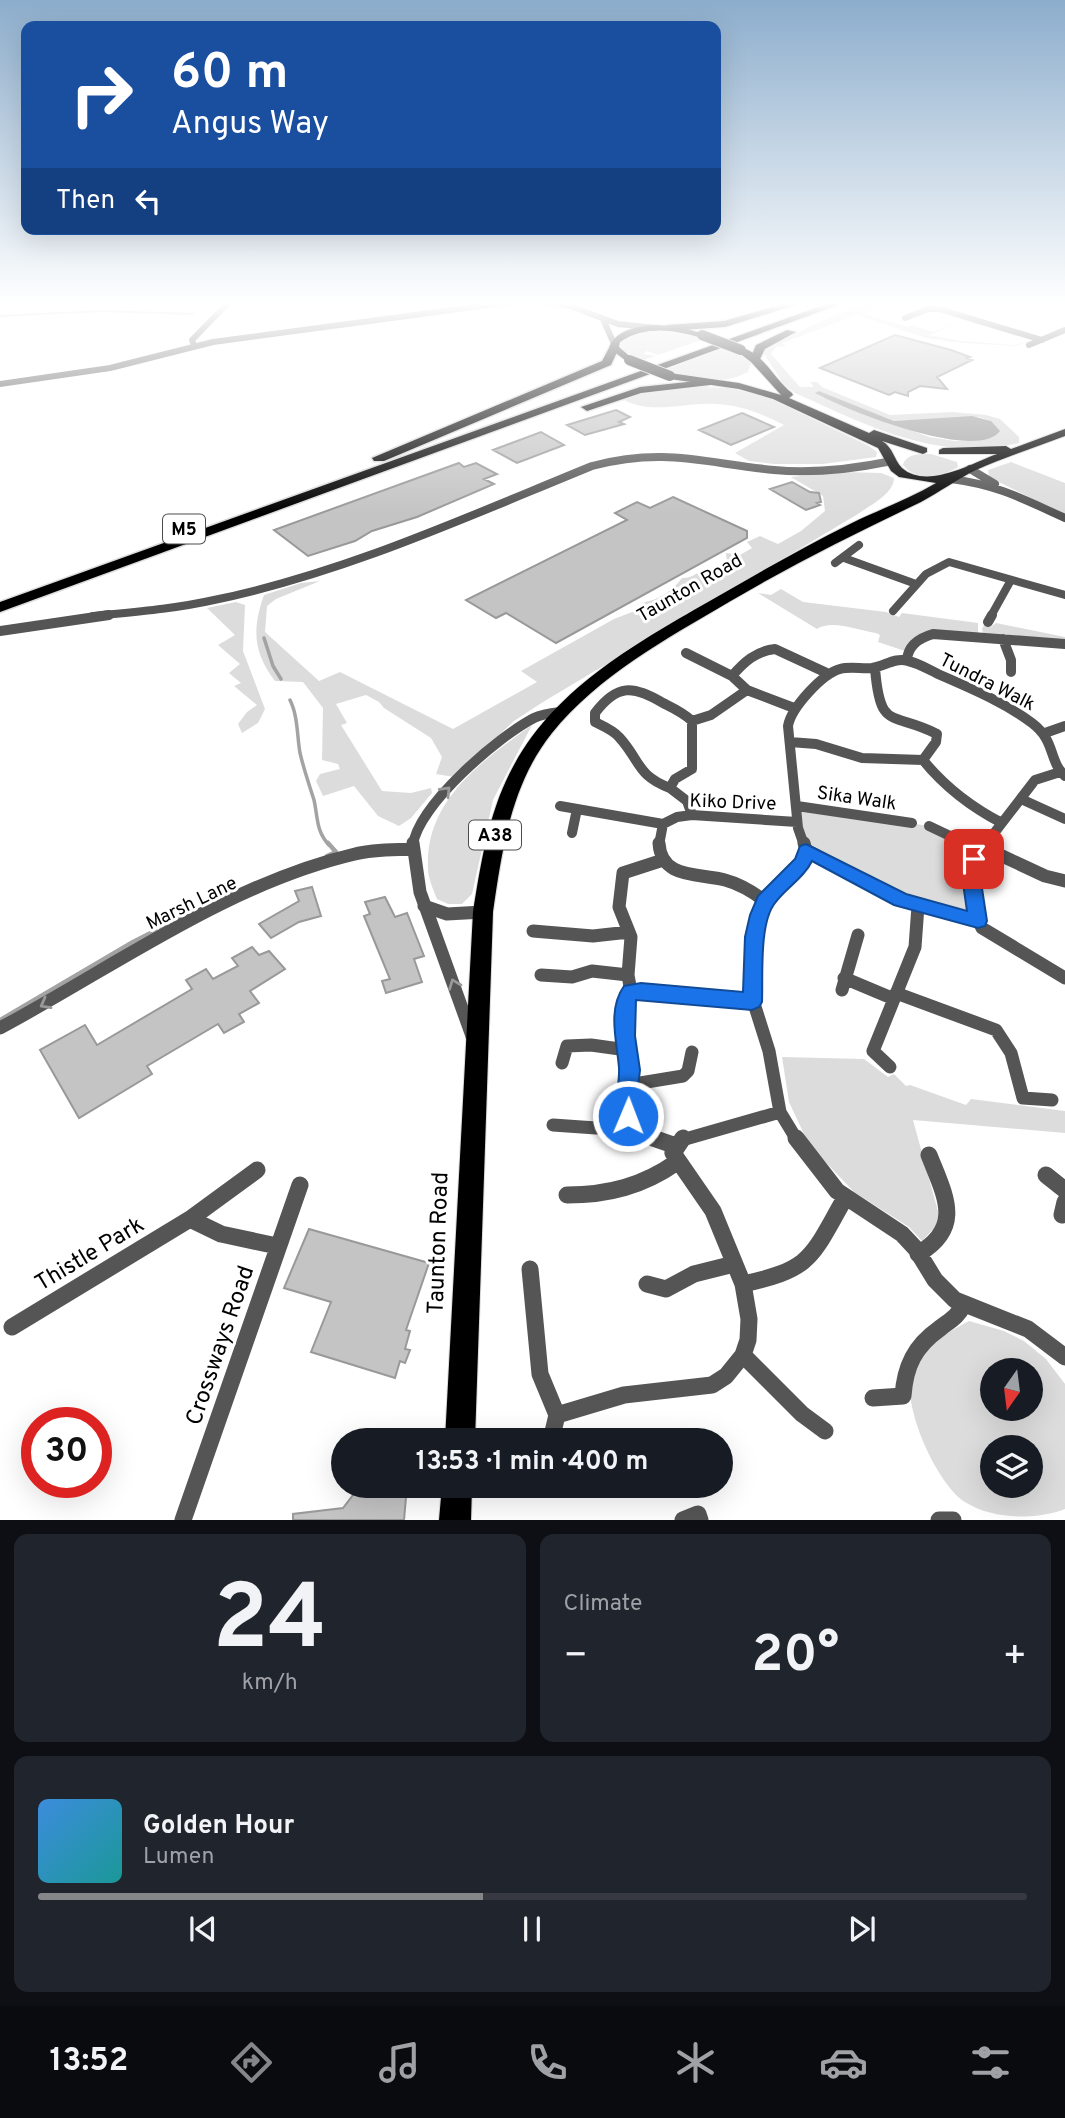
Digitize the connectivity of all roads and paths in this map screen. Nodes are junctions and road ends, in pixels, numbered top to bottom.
1 (83, 372) edge
2 (586, 372) edge
3 (625, 372) edge
4 (649, 372) edge
5 (660, 372) edge
6 (754, 372) edge
7 (765, 372) edge
8 (712, 383) junction
9 (0, 384) edge
10 (1065, 430) edge
11 (923, 450) junction
12 (943, 452) junction
13 (892, 460) junction
14 (369, 463) junction
15 (854, 467) junction
16 (971, 469) junction
17 (951, 479) junction
18 (903, 481) junction
19 (335, 486) junction
20 (1002, 489) junction
21 (1065, 518) edge
22 (858, 535) junction
23 (1011, 580) junction
24 (916, 584) junction
25 (0, 595) edge
26 (1065, 595) edge
27 (0, 607) edge
28 (893, 611) dead end
29 (1004, 621) dead end
30 (0, 631) edge
31 (1003, 639) junction
32 (1065, 644) edge
33 (685, 653) dead end
34 (907, 660) junction
35 (875, 668) junction
36 (1011, 671) dead end
37 (829, 674) junction
38 (732, 677) junction
39 (747, 690) junction
40 (794, 708) junction
41 (560, 712) junction
42 (692, 721) junction
43 (1065, 726) edge
44 (1045, 733) junction
45 (790, 742) junction
46 (923, 760) junction
47 (1062, 774) edge
48 (670, 788) junction
49 (1021, 799) junction
50 (560, 806) dead end
51 (797, 806) junction
52 (578, 809) junction
53 (692, 815) junction
54 (1065, 819) edge
55 (665, 822) junction
56 (797, 822) junction
57 (912, 823) dead end
58 (1002, 823) junction
59 (929, 826) dead end
60 (572, 833) dead end
61 (414, 849) junction
62 (982, 849) junction
63 (806, 850) junction
64 (660, 861) junction
65 (1065, 881) edge
66 (765, 901) junction
67 (424, 906) junction
68 (918, 906) junction
69 (483, 912) junction
70 (978, 921) junction
71 (533, 931) dead end
72 (629, 932) junction
73 (858, 935) dead end
74 (541, 975) dead end
75 (628, 975) junction
76 (1065, 978) edge
77 (631, 992) junction
78 (895, 996) junction
79 (752, 1002) junction
80 (0, 1028) edge
81 (476, 1049) junction
82 (627, 1050) junction
83 (692, 1052) dead end
84 (562, 1063) dead end
85 (890, 1067) dead end
86 (628, 1084) junction
87 (1052, 1100) dead end
88 (780, 1112) junction
89 (633, 1123) junction
90 (553, 1125) dead end
91 (676, 1154) junction
92 (929, 1155) dead end
93 (257, 1170) dead end
94 (1046, 1175) dead end
95 (300, 1185) dead end
96 (1065, 1191) edge
97 (566, 1195) dead end
98 (845, 1198) junction
99 (190, 1219) junction
100 (277, 1246) junction
101 (918, 1254) junction
102 (734, 1264) junction
103 (530, 1269) dead end
104 (743, 1283) junction
105 (647, 1284) dead end
106 (963, 1305) junction
107 (12, 1327) dead end
108 (743, 1356) junction
109 (1065, 1357) edge
110 (873, 1398) dead end
111 (557, 1415) junction
112 (460, 1428) edge
113 (554, 1428) edge
114 (825, 1431) dead end
115 (183, 1520) edge
116 (683, 1520) edge
117 (700, 1520) edge
118 (939, 1520) edge
119 (953, 1520) edge

1 - 9 street
2 - 14 highway, M5
3 - 14 highway, M5
4 - 19 highway, M5
5 - 8 main road, bridge
6 - 8 main road
7 - 11 main road, A38
8 - 13 main road
8 - 19 highway, M5
10 - 12 main road, A38
10 - 16 main road, A38
11 - 12 main road, A38
11 - 13 main road, A38
12 - 16 main road, A38
13 - 15 street
13 - 18 main road
14 - 25 highway, M5
15 - 18 street
15 - 30 street
16 - 17 main road, A38
16 - 20 street
17 - 18 main road, A38
17 - 20 street
17 - 22 main road, Taunton Road / A38
18 - 22 main road, Taunton Road / A38
19 - 27 highway, M5
20 - 21 street
22 - 24 street
22 - 41 main road, Taunton Road / A38
23 - 24 street
23 - 26 street
23 - 29 street
24 - 28 street
31 - 32 street
31 - 34 street
31 - 36 street
33 - 38 street
34 - 35 street
34 - 44 street, Tundra Walk
35 - 37 street
35 - 46 street
37 - 38 street
37 - 40 street
38 - 39 street
39 - 40 street
39 - 42 street
40 - 45 street
61 -> 41 street, Taunton Road
41 - 69 main road, Taunton Road / A38
42 - 48 street
42 - 48 street
43 - 44 street
44 - 47 street, Tundra Walk
45 - 46 street
45 - 51 street
46 - 58 street
47 - 49 street
48 - 53 street
49 - 54 street
49 - 58 street
50 - 52 street
51 - 56 street
51 - 57 street, Sika Walk
52 - 55 street
52 - 60 street
53 - 55 street, Kiko Drive
53 - 56 street, Kiko Drive
55 - 64 street
56 - 63 street
58 - 62 street
59 - 62 street
61 - 67 street, Taunton Road
61 -> 80 street, Marsh Lane
62 - 65 street
62 - 70 street
63 - 66 street
63 - 68 street
64 - 66 street
64 - 72 street
66 - 79 street
67 - 69 street
81 -> 67 street, Taunton Road
68 - 70 street
68 - 78 street
69 - 81 main road, Taunton Road / A38
70 - 76 street
71 - 72 street
72 - 75 street
73 - 78 street
74 - 75 street
75 - 77 street
77 - 79 street
77 - 82 street
78 - 85 street
78 - 87 street
79 - 88 street
81 - 112 main road, Taunton Road / A38
82 - 84 street
82 - 86 street
83 - 86 street
86 - 89 street
88 - 91 street
88 - 98 street
89 - 90 street
89 - 91 street
91 - 97 street
91 - 102 street
92 - 101 street
93 - 99 street, Thistle Park
94 - 96 street
95 - 100 street, Crossways Road
98 - 101 street
98 - 104 street
99 - 100 street
99 - 107 street, Thistle Park
100 - 115 street, Crossways Road
101 - 106 street
102 - 104 street
102 - 105 street
103 - 111 street
104 - 108 street
106 - 109 street
106 - 110 street
108 - 111 street
108 - 114 street
111 - 113 street
116 - 117 street
118 - 119 street

